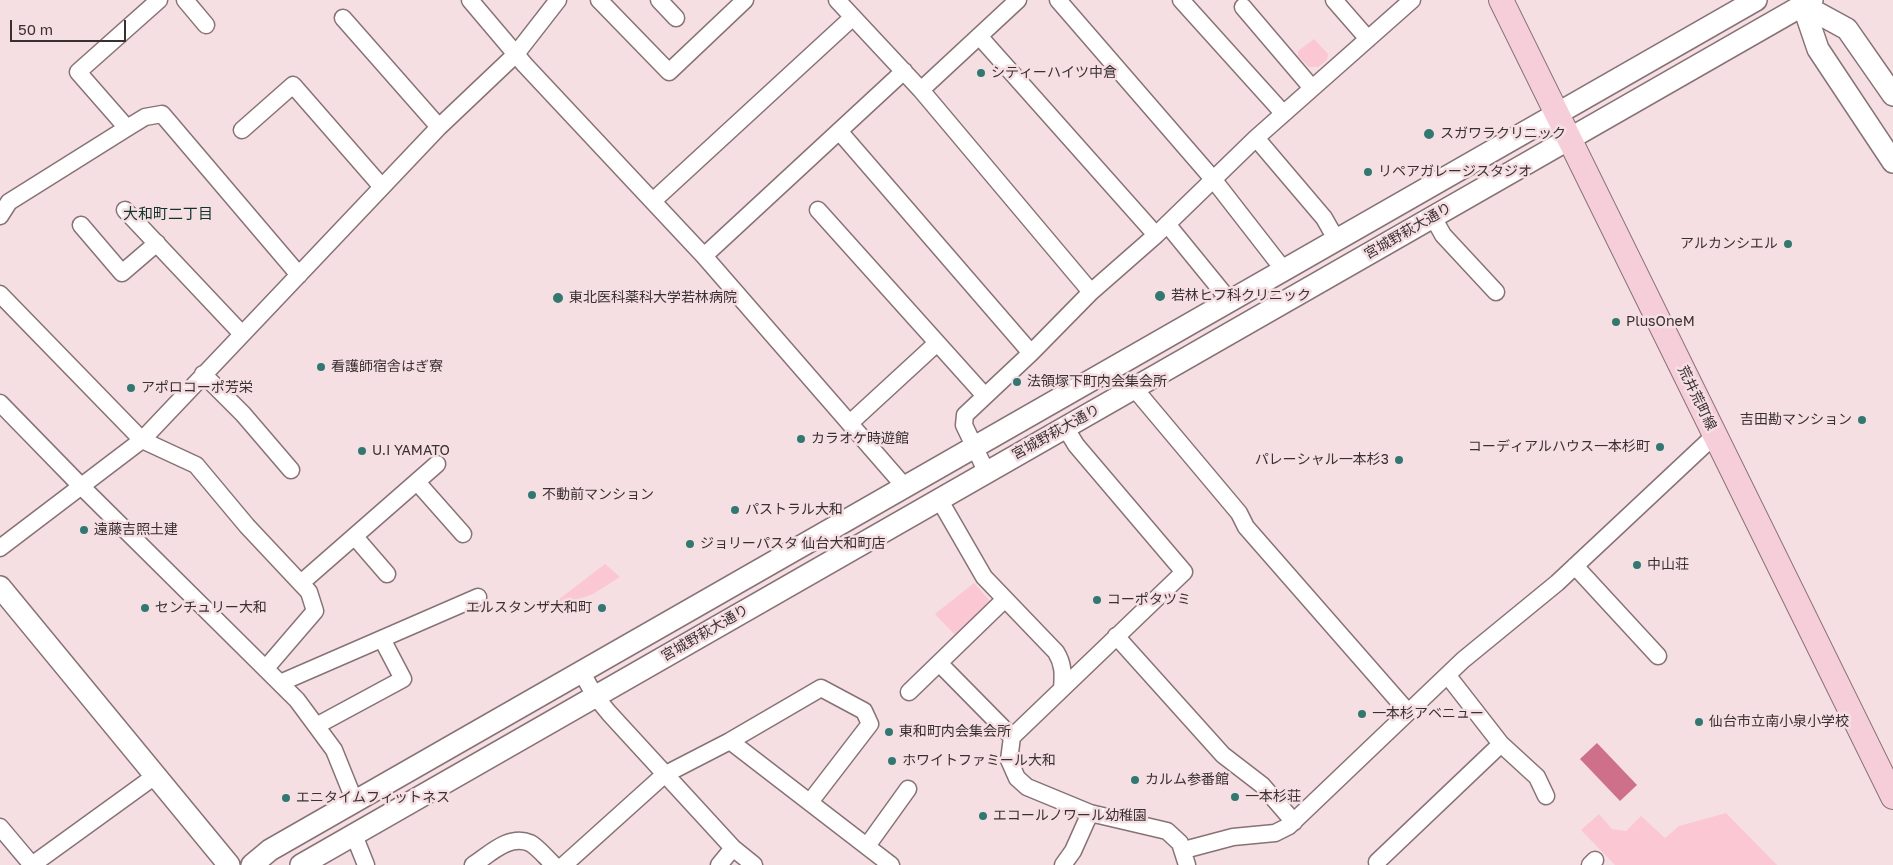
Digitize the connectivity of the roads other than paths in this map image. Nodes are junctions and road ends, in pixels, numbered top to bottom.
1 (159, 0) edge
2 (185, 0) edge
3 (470, 0) edge
4 (558, 0) edge
5 (600, 0) edge
6 (659, 0) edge
7 (745, 0) edge
8 (837, 0) edge
9 (1018, 0) edge
10 (1058, 0) edge
11 (1181, 0) edge
12 (1334, 0) edge
13 (1412, 0) edge
14 (1501, 0) edge
15 (1756, 0) edge
16 (1805, 2) edge
17 (1242, 7) dead end
18 (853, 17) junction
19 (343, 18) dead end
20 (676, 18) dead end
21 (206, 25) dead end
22 (979, 36) junction
23 (1368, 39) junction
24 (516, 54) junction
25 (904, 71) junction
26 (1312, 88) junction
27 (920, 90) junction
28 (1893, 95) edge
29 (1283, 113) junction
30 (1558, 113) junction
31 (439, 127) junction
32 (127, 128) junction
33 (242, 130) dead end
34 (839, 131) junction
35 (1570, 137) junction
36 (1256, 138) junction
37 (1893, 162) edge
38 (1213, 179) junction
39 (382, 187) junction
40 (654, 200) junction
41 (125, 210) dead end
42 (818, 210) dead end
43 (0, 216) edge
44 (1432, 218) junction
45 (81, 225) dead end
46 (1161, 229) junction
47 (1336, 239) junction
48 (157, 243) junction
49 (704, 256) junction
50 (1283, 269) junction
51 (299, 275) junction
52 (1091, 292) junction
53 (1496, 292) dead end
54 (0, 294) edge
55 (1229, 300) junction
56 (242, 334) junction
57 (937, 343) junction
58 (1031, 353) junction
59 (203, 374) junction
60 (1134, 388) junction
61 (985, 396) junction
62 (0, 403) edge
63 (850, 422) junction
64 (1064, 427) junction
65 (1715, 435) junction
66 (142, 440) junction
67 (973, 448) junction
68 (437, 464) dead end
69 (291, 470) dead end
70 (986, 472) junction
71 (417, 482) junction
72 (81, 486) junction
73 (905, 487) junction
74 (939, 499) junction
75 (463, 534) dead end
76 (355, 537) junction
77 (0, 548) edge
78 (1575, 566) junction
79 (387, 574) dead end
80 (301, 583) junction
81 (0, 587) edge
82 (478, 598) dead end
83 (1004, 600) junction
84 (1116, 636) junction
85 (382, 639) junction
86 (1658, 656) dead end
87 (938, 663) junction
88 (266, 668) junction
89 (582, 672) junction
90 (1448, 676) junction
91 (280, 683) junction
92 (1062, 689) junction
93 (909, 692) dead end
94 (595, 696) junction
95 (1408, 712) junction
96 (316, 726) junction
97 (1012, 737) junction
98 (730, 741) junction
99 (1501, 744) junction
100 (664, 775) junction
101 (154, 776) junction
102 (908, 789) dead end
103 (1546, 796) dead end
104 (1893, 797) edge
105 (355, 802) junction
106 (810, 802) junction
107 (1090, 813) junction
108 (1294, 822) junction
109 (0, 827) edge
110 (354, 835) junction
111 (867, 846) junction
112 (733, 848) junction
113 (1185, 858) edge
114 (882, 862) edge
115 (1377, 862) dead end
116 (32, 865) edge
117 (229, 865) edge
118 (252, 865) edge
119 (301, 865) edge
120 (366, 865) edge
121 (473, 865) edge
122 (554, 865) edge
123 (564, 865) edge
124 (719, 865) edge
125 (754, 865) edge
126 (1063, 865) edge

1 - 32 street
2 - 21 street
3 - 24 street
4 - 24 street
5 - 7 street
6 - 20 street
8 - 18 street
9 - 22 street
10 - 38 street
11 - 29 street
12 - 23 street
13 - 23 street
14 - 30 main road, 荒井荒町線
15 - 30 street, 宮城野萩大通り
16 - 28 street
16 - 35 street, 宮城野萩大通り
16 - 37 street
17 - 26 street
18 - 25 street
18 - 40 street
19 - 31 street
22 - 27 street
22 - 46 street
23 - 26 street
24 - 31 street
24 - 40 street
25 - 27 street
25 - 34 street
26 - 29 street
27 - 52 street
29 - 36 street
30 - 35 main road, 荒井荒町線
30 - 47 street, 宮城野萩大通り
31 - 39 street
32 - 43 street
32 - 51 street
33 - 39 street
34 - 49 street
34 - 58 street
35 - 44 street, 宮城野萩大通り
35 - 65 main road, 荒井荒町線
36 - 38 street
36 - 47 street
38 - 46 street
38 - 50 street
39 - 51 street
40 - 49 street
41 - 48 street
42 - 57 street
44 - 53 street
44 - 60 street, 宮城野萩大通り
45 - 48 street
46 - 52 street
46 - 55 street
47 - 50 street, 宮城野萩大通り
48 - 56 street
49 - 63 street
50 - 55 street, 宮城野萩大通り
51 - 56 street
52 - 58 street
54 - 66 street
55 - 67 street, 宮城野萩大通り
56 - 59 street
57 - 61 street
57 - 63 street
58 - 61 street
59 - 66 street
59 - 69 street
60 - 64 street, 宮城野萩大通り
60 - 95 street
61 - 67 street
62 - 72 street
63 - 73 street
64 - 70 street, 宮城野萩大通り
64 - 84 street
65 - 78 street
65 - 104 main road, 荒井荒町線
66 - 72 street
66 - 80 street
67 - 70 street
67 - 73 street, 宮城野萩大通り
68 - 71 street
70 - 74 street, 宮城野萩大通り
71 - 75 street
71 - 76 street
72 - 77 street
72 - 88 street
73 - 89 street, 宮城野萩大通り
74 - 83 street
74 - 94 street, 宮城野萩大通り
76 - 79 street
76 - 80 street
78 - 86 street
78 - 90 street
80 - 88 street
81 - 101 street
82 - 85 street
83 - 87 street
83 - 92 street
84 - 92 street
84 - 108 street
85 - 91 street
85 - 96 street
87 - 93 street
87 - 97 street
88 - 91 street
89 - 94 street
89 - 105 street, 宮城野萩大通り
90 - 95 street
90 - 99 street
91 - 96 street
92 - 97 street
94 - 100 street
94 - 110 street, 宮城野萩大通り
95 - 108 street
96 - 105 street
97 - 107 street
98 - 100 street
98 - 106 street
98 - 106 street
99 - 103 street
99 - 115 street
100 - 112 street
100 - 123 street
101 - 116 street
101 - 117 street
102 - 111 street
105 - 118 street, 宮城野萩大通り
106 - 111 street
107 - 113 street
107 - 126 street
108 - 113 street
109 - 116 street
110 - 119 street, 宮城野萩大通り
110 - 120 street
111 - 114 street
112 - 124 street
112 - 125 street
121 - 122 street

